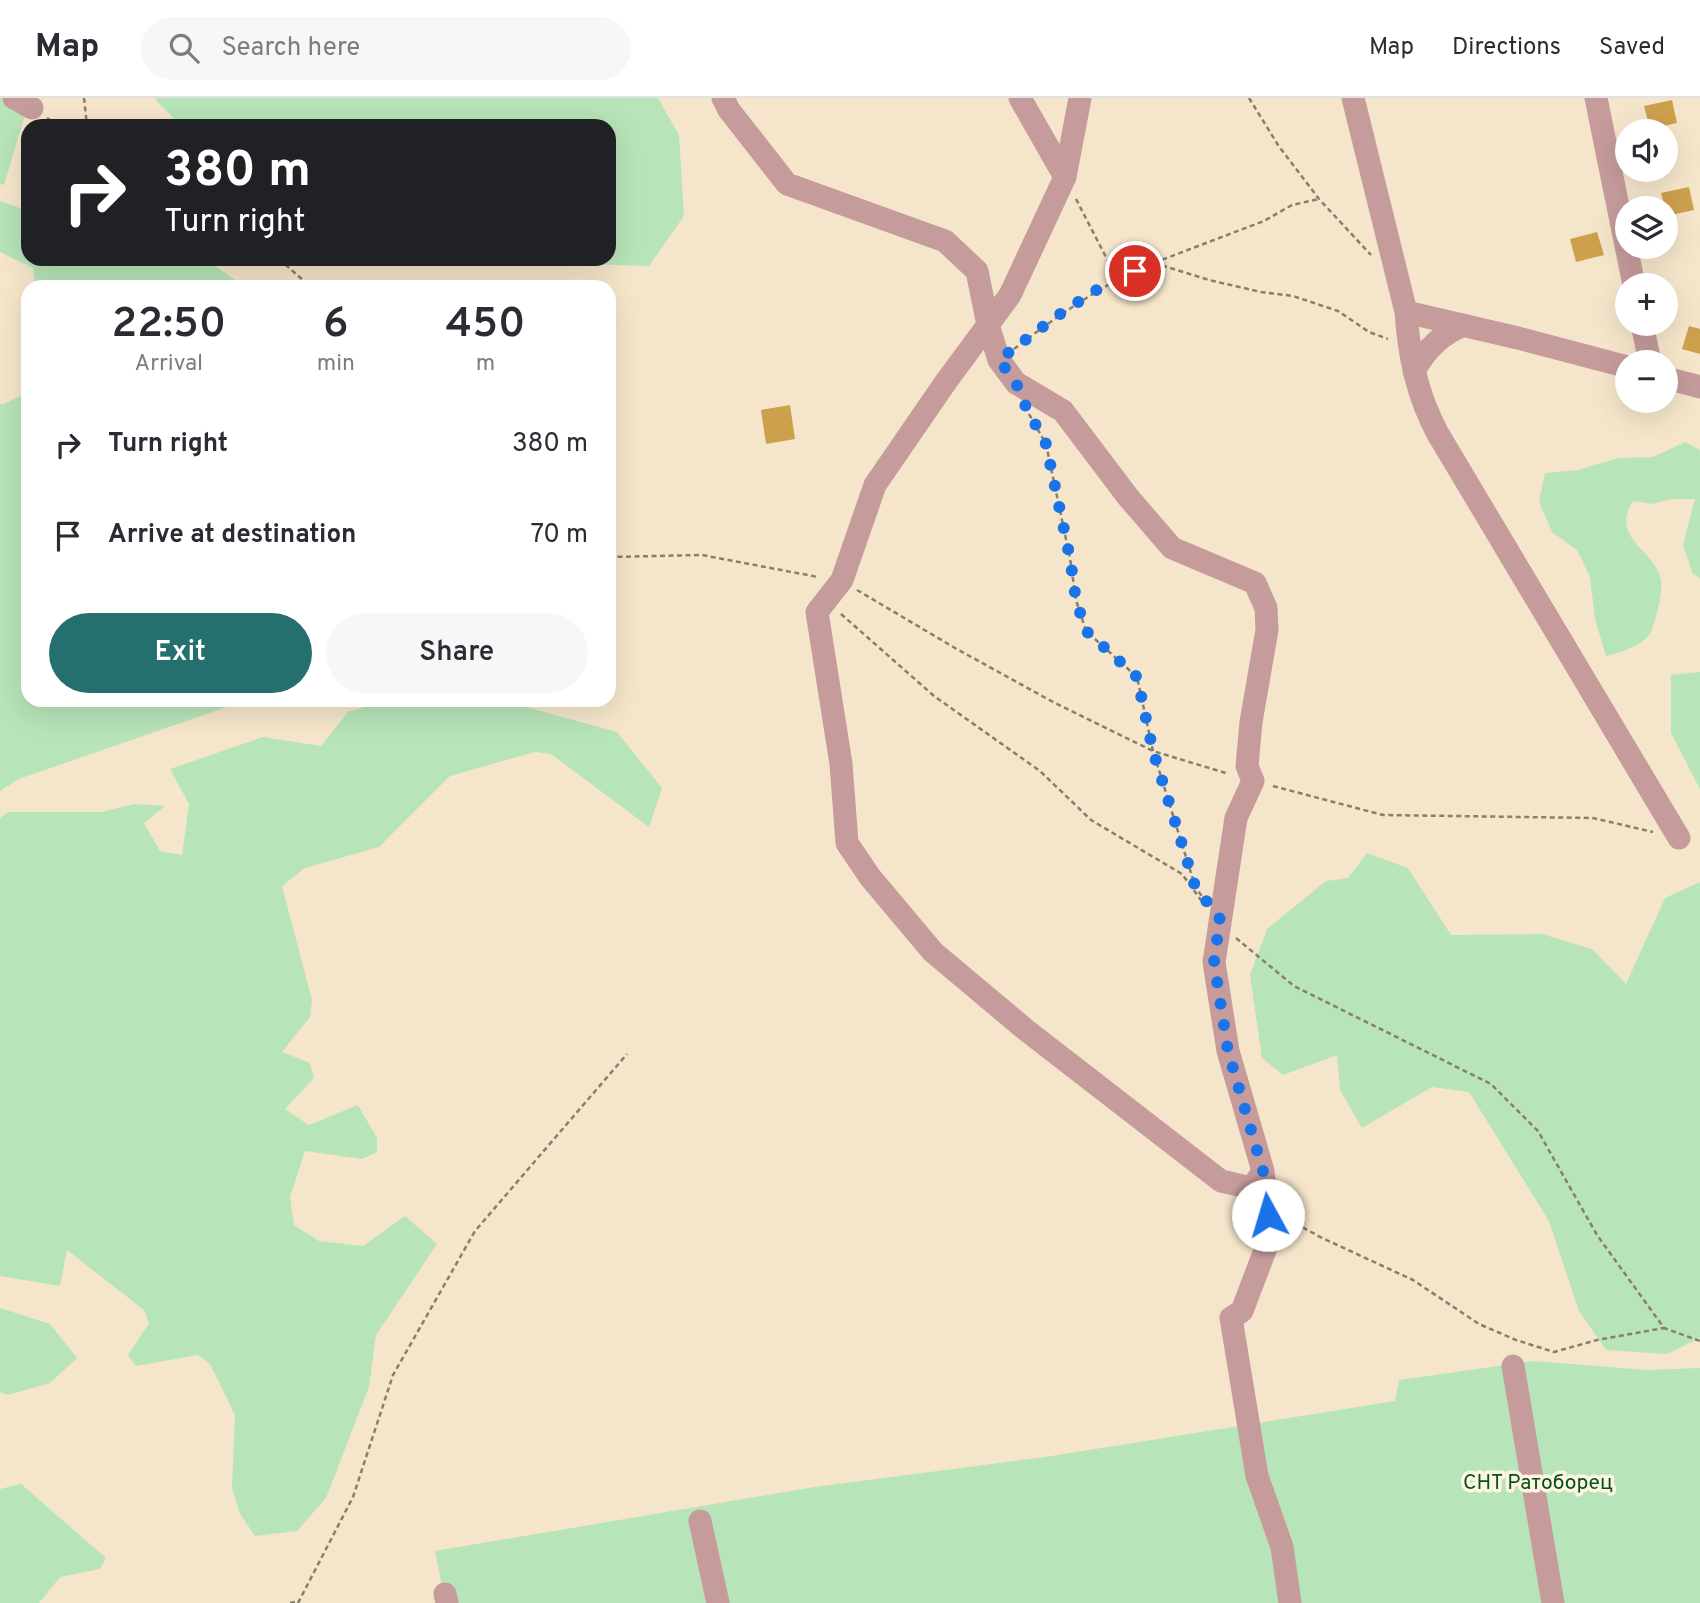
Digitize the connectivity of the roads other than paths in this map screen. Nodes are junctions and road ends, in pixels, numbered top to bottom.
1 (723, 98) edge
2 (1020, 98) edge
3 (1080, 98) edge
4 (1353, 98) edge
5 (1596, 98) edge
6 (1065, 177) junction
7 (1632, 273) edge
8 (1406, 312) junction
9 (988, 325) junction
10 (1464, 326) junction
11 (1615, 365) edge
12 (1415, 371) junction
13 (1678, 381) edge
14 (1700, 387) edge
15 (1679, 838) road end
16 (1263, 1171) junction
17 (1513, 1366) dead end
18 (699, 1521) dead end
19 (718, 1603) edge
20 (1290, 1603) edge
21 (1553, 1603) edge

1 - 9 street
2 - 6 street
3 - 6 street
4 - 8 street
5 - 7 street
6 - 9 street
8 - 10 street
8 - 12 street
9 - 16 street
9 - 16 street
10 - 11 street
10 - 12 street
12 - 15 street
13 - 14 street
16 - 20 street
17 - 21 street
18 - 19 street

